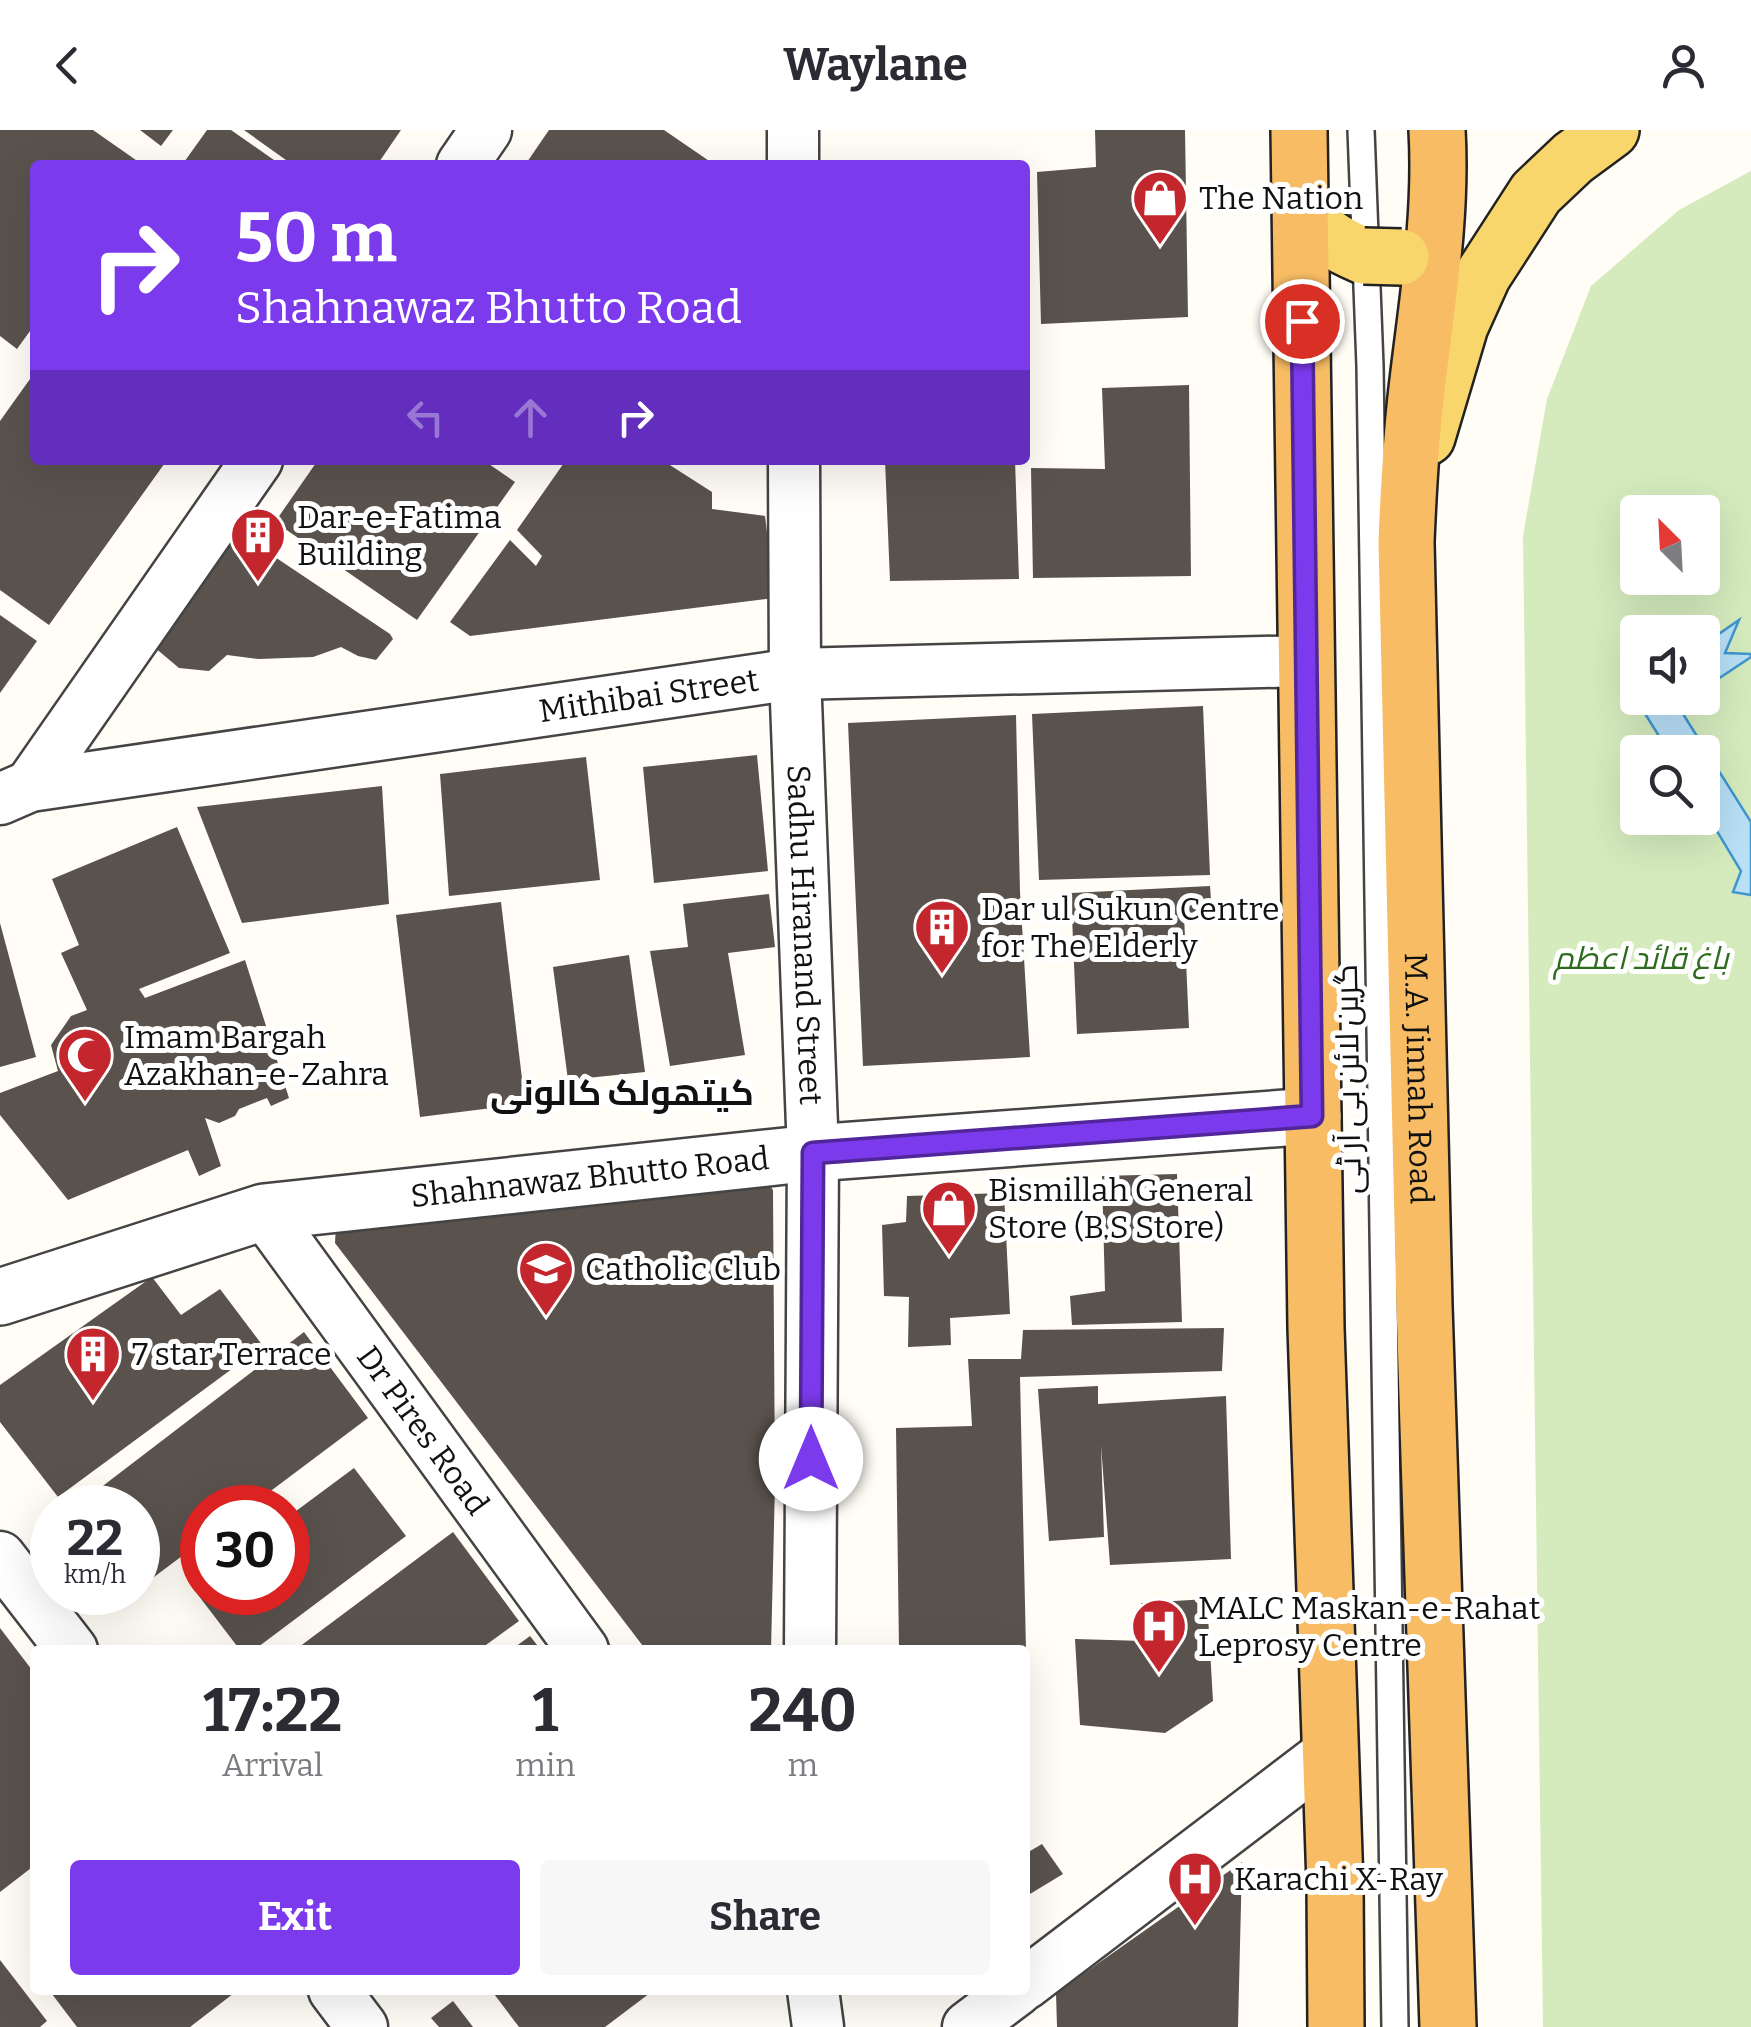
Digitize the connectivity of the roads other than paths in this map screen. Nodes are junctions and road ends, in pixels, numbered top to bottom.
1 (486, 130) edge
2 (793, 130) edge
3 (1299, 130) edge
4 (1361, 130) edge
5 (1437, 130) edge
6 (1610, 130) edge
7 (465, 160) edge
8 (794, 160) edge
9 (1536, 193) junction
10 (1300, 208) junction
11 (1400, 256) junction
12 (252, 465) edge
13 (794, 465) edge
14 (1407, 515) junction
15 (1306, 661) junction
16 (795, 674) junction
17 (15, 793) edge
18 (1312, 1116) junction
19 (813, 1153) junction
20 (264, 1212) junction
21 (0, 1298) edge
22 (0, 1557) edge
23 (68, 1645) edge
24 (579, 1645) edge
25 (810, 1645) edge
26 (1330, 1752) junction
27 (1030, 1980) edge
28 (338, 1995) edge
29 (814, 1995) edge
30 (1010, 1995) edge
31 (362, 2027) edge
32 (818, 2027) edge
33 (968, 2027) edge
34 (1336, 2027) edge
35 (1395, 2027) edge
36 (1448, 2027) edge

1 - 7 street
2 - 8 street
3 - 10 highway
4 - 35 lane, گرین لائن بی آر ٹی
5 - 11 highway, M.A. Jinnah Road
6 - 9 main road
9 - 11 main road
9 - 14 main road
10 - 11 main road
10 - 15 highway
11 - 14 highway, M.A. Jinnah Road
12 - 17 street
13 - 16 street, Sadhu Hiranand Street
14 - 36 highway, M.A. Jinnah Road
15 - 16 street, Mithibai Street
15 - 18 highway
16 - 17 street, Mithibai Street
16 - 19 street, Sadhu Hiranand Street
18 - 19 street, Shahnawaz Bhutto Road
18 - 26 highway
19 - 20 street, Shahnawaz Bhutto Road
19 - 25 street, Sadhu Hiranand Street
20 - 21 street, Shahnawaz Bhutto Road
20 - 24 street, Dr Pires Road
22 - 23 street
26 - 27 street
26 - 34 highway
28 - 31 street
29 - 32 street
30 - 33 street

